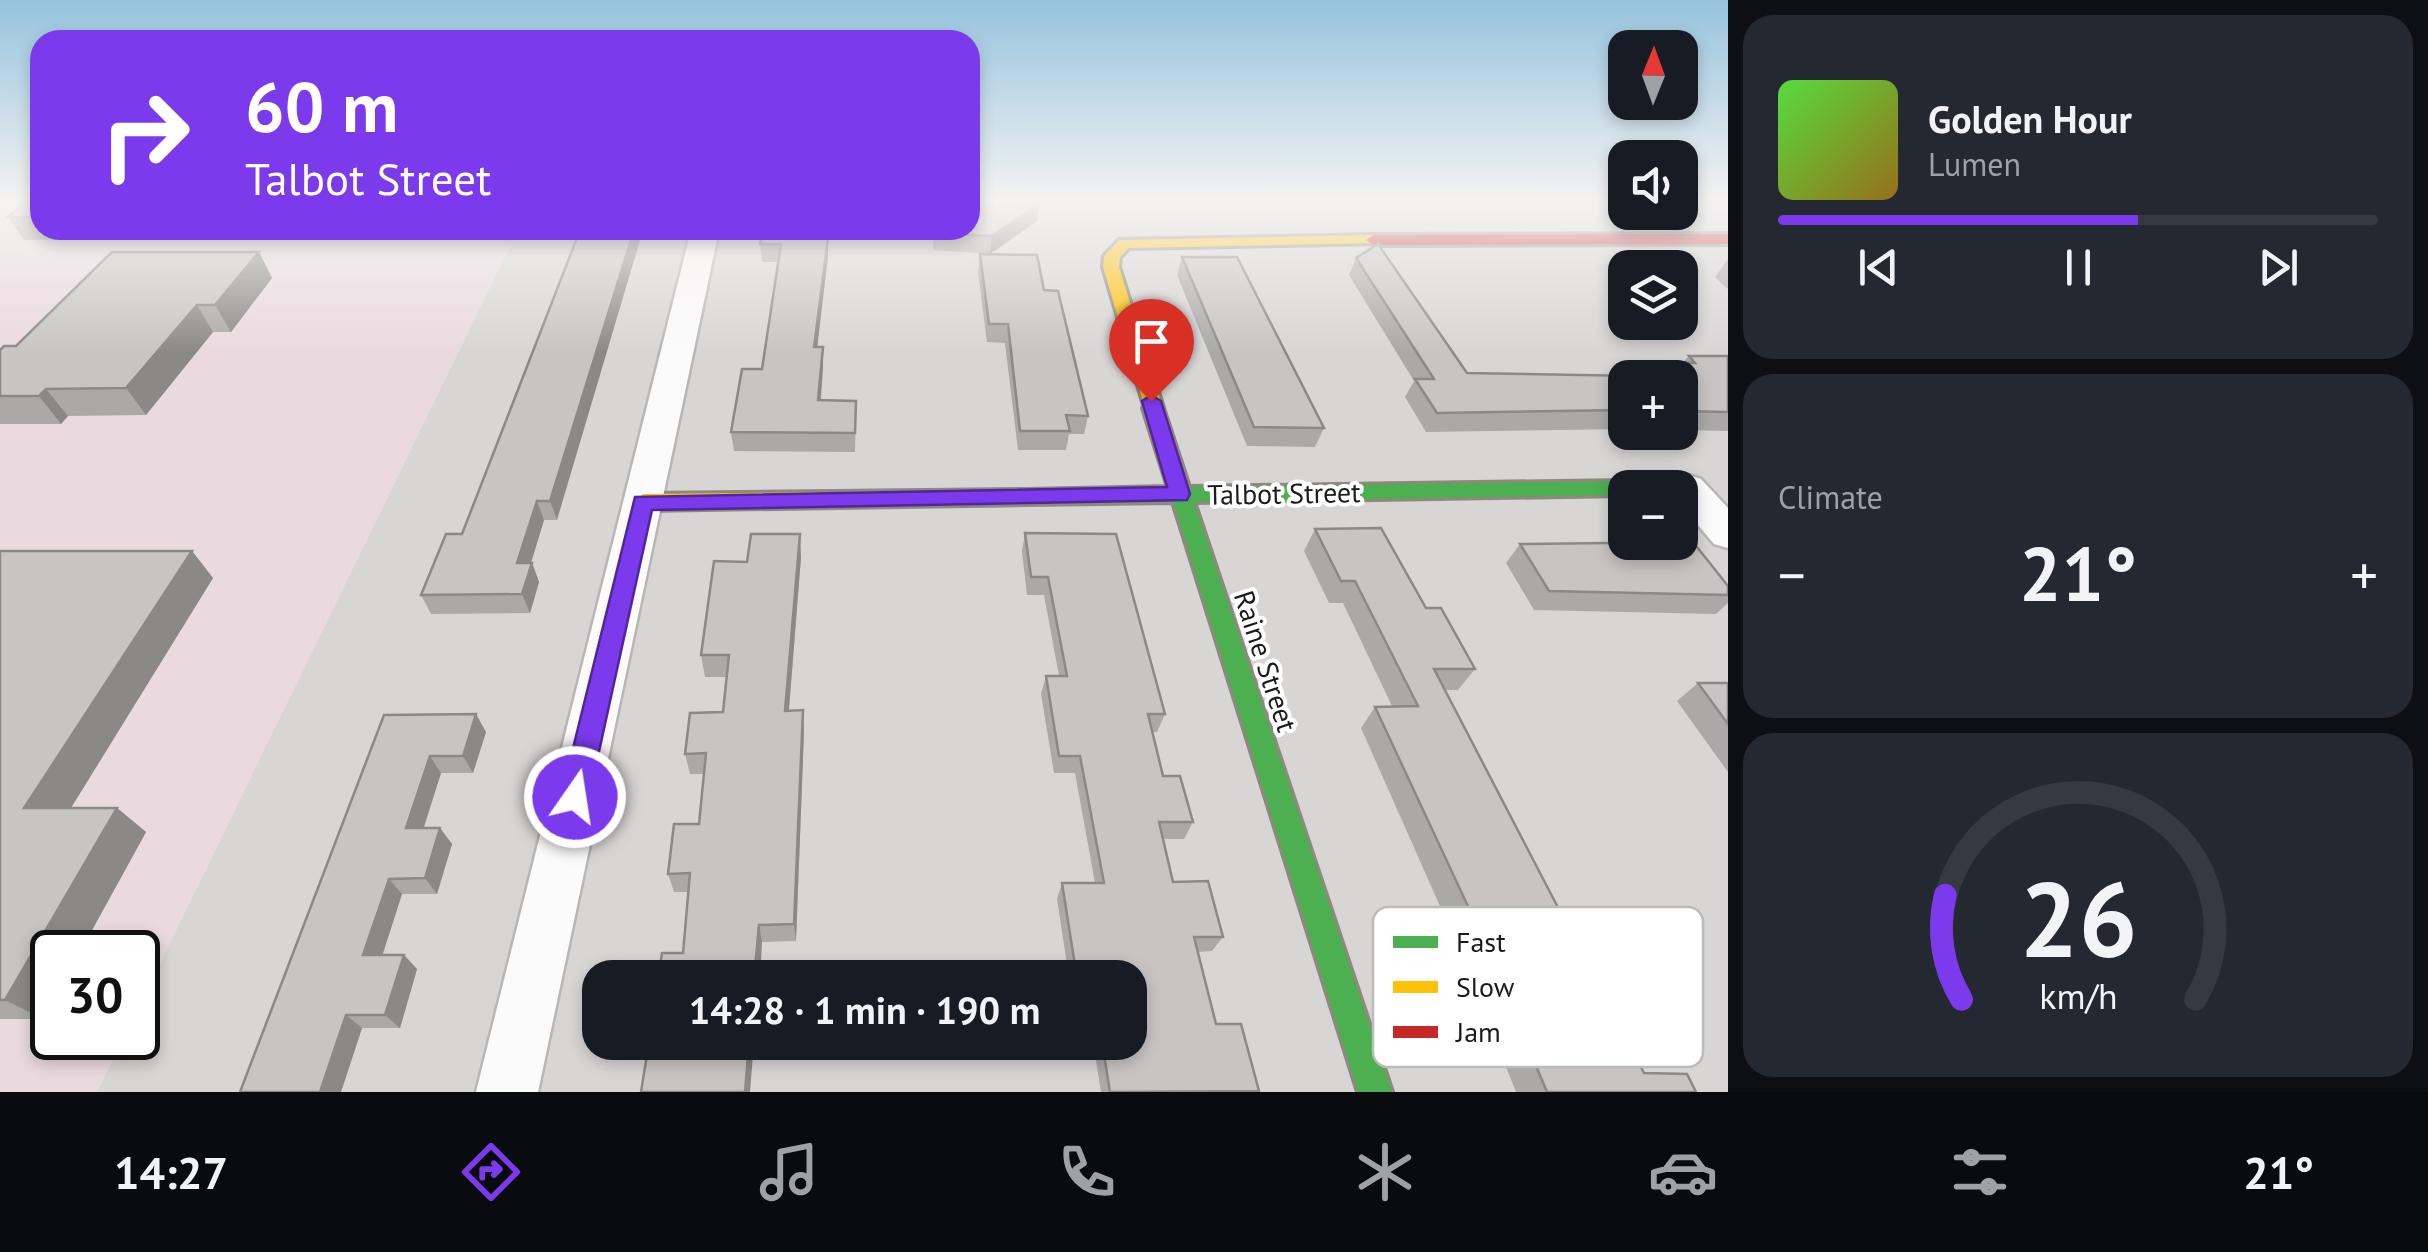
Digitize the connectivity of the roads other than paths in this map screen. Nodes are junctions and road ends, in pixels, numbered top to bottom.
1 (700, 251) edge
2 (1117, 251) edge
3 (1728, 487) edge
4 (1608, 488) edge
5 (1698, 488) edge
6 (1180, 494) junction
7 (643, 502) junction
8 (1698, 503) edge
9 (1728, 534) edge
10 (507, 1092) edge
11 (1376, 1092) edge

1 - 7 street
2 - 6 street, Raine Street
3 - 5 street
4 - 6 street, Talbot Street
6 - 7 street, Talbot Street
6 - 11 street, Raine Street
7 - 10 street
8 - 9 street

